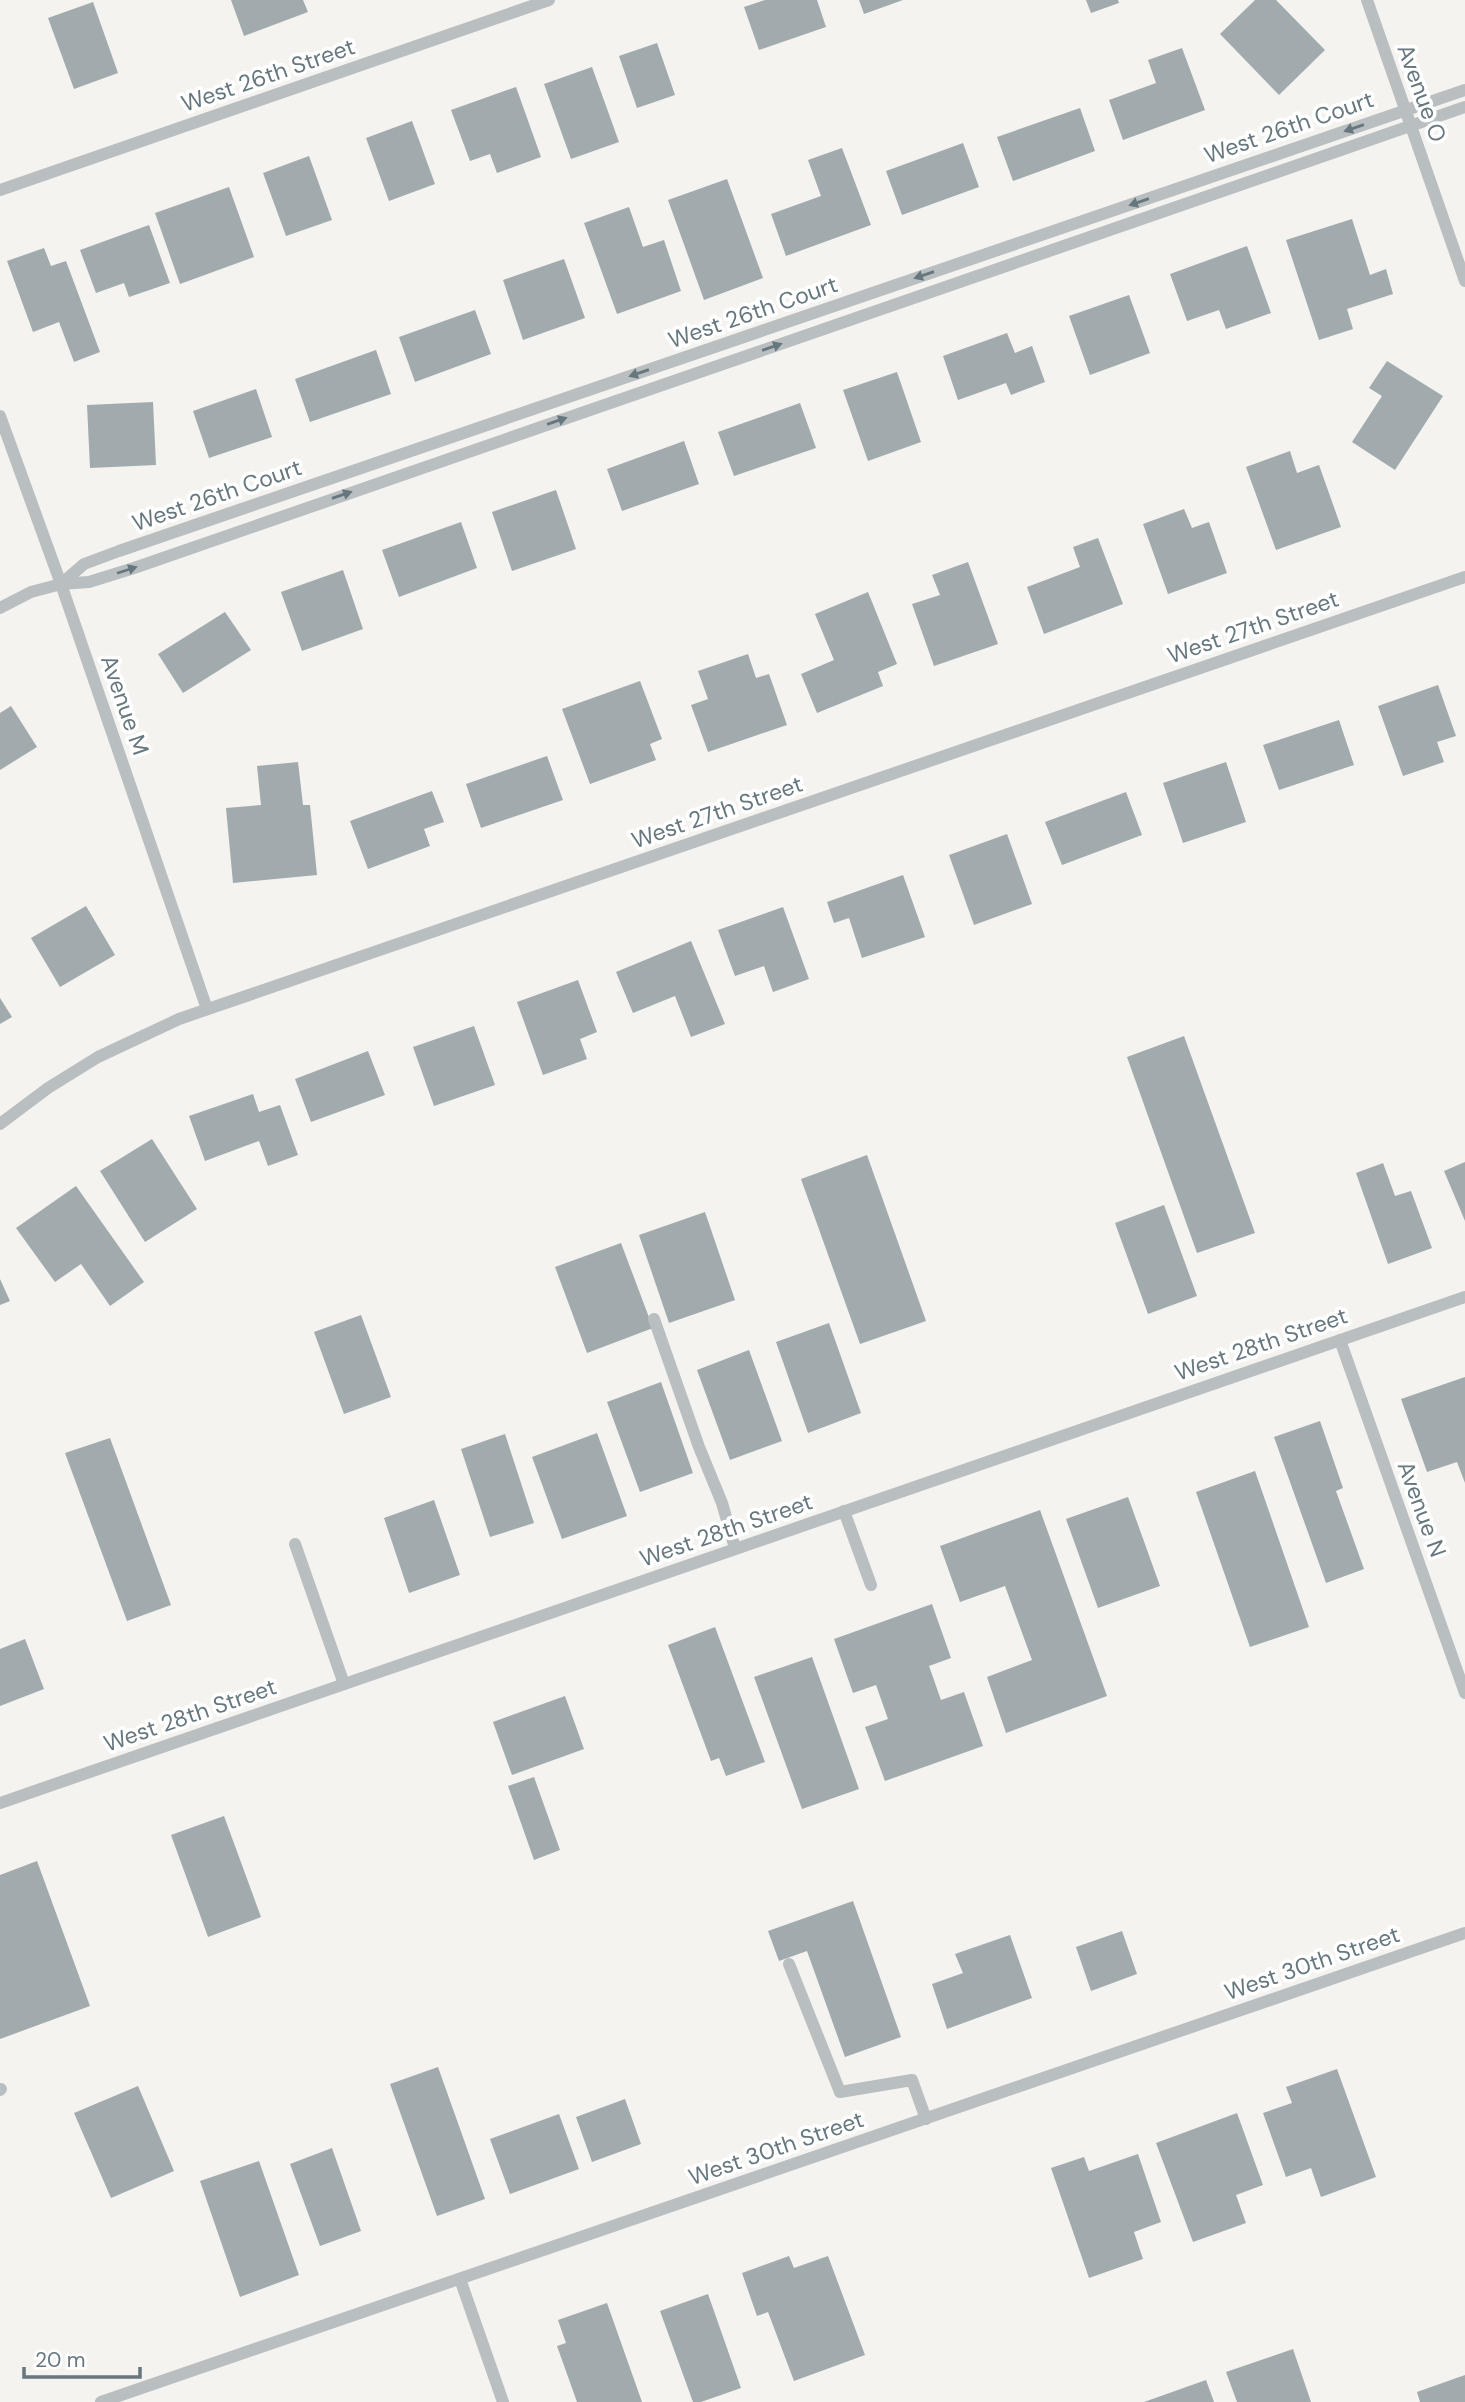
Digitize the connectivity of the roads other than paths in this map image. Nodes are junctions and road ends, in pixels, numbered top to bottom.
1 (549, 0) edge
2 (1367, 0) edge
3 (1465, 90) edge
4 (1465, 107) edge
5 (1406, 109) junction
6 (1412, 125) junction
7 (0, 190) edge
8 (1465, 281) edge
9 (0, 416) edge
10 (1465, 576) edge
11 (61, 584) junction
12 (0, 608) edge
13 (207, 1009) junction
14 (0, 1124) edge
15 (1465, 1297) edge
16 (654, 1319) dead end
17 (1340, 1340) junction
18 (845, 1511) junction
19 (295, 1544) dead end
20 (736, 1548) junction
21 (871, 1585) dead end
22 (344, 1684) junction
23 (1465, 1693) edge
24 (0, 1803) edge
25 (1465, 1933) edge
26 (789, 1964) dead end
27 (926, 2119) junction
28 (460, 2279) junction
29 (100, 2402) edge
30 (503, 2402) edge

1 - 7 street, West 26th Street
2 - 5 street, Avenue O
3 - 5 street, West 26th Court
4 - 6 street, West 26th Court
5 - 6 street, Avenue O
5 -> 11 street, West 26th Court
6 - 8 street, Avenue O
11 -> 6 street, West 26th Court
9 - 11 street, Avenue M
10 - 13 street, West 27th Street
11 - 12 street, West 26th Court
11 - 13 street, Avenue M
13 - 14 street, West 27th Street
15 - 17 street, West 28th Street
16 - 20 street
17 - 18 street, West 28th Street
17 - 23 street, Avenue N
18 - 20 street, West 28th Street
18 - 21 street
19 - 22 street
20 - 22 street, West 28th Street
22 - 24 street, West 28th Street
25 - 27 street, West 30th Street
26 - 27 street
27 - 28 street, West 30th Street
28 - 29 street, West 30th Street
28 - 30 street

